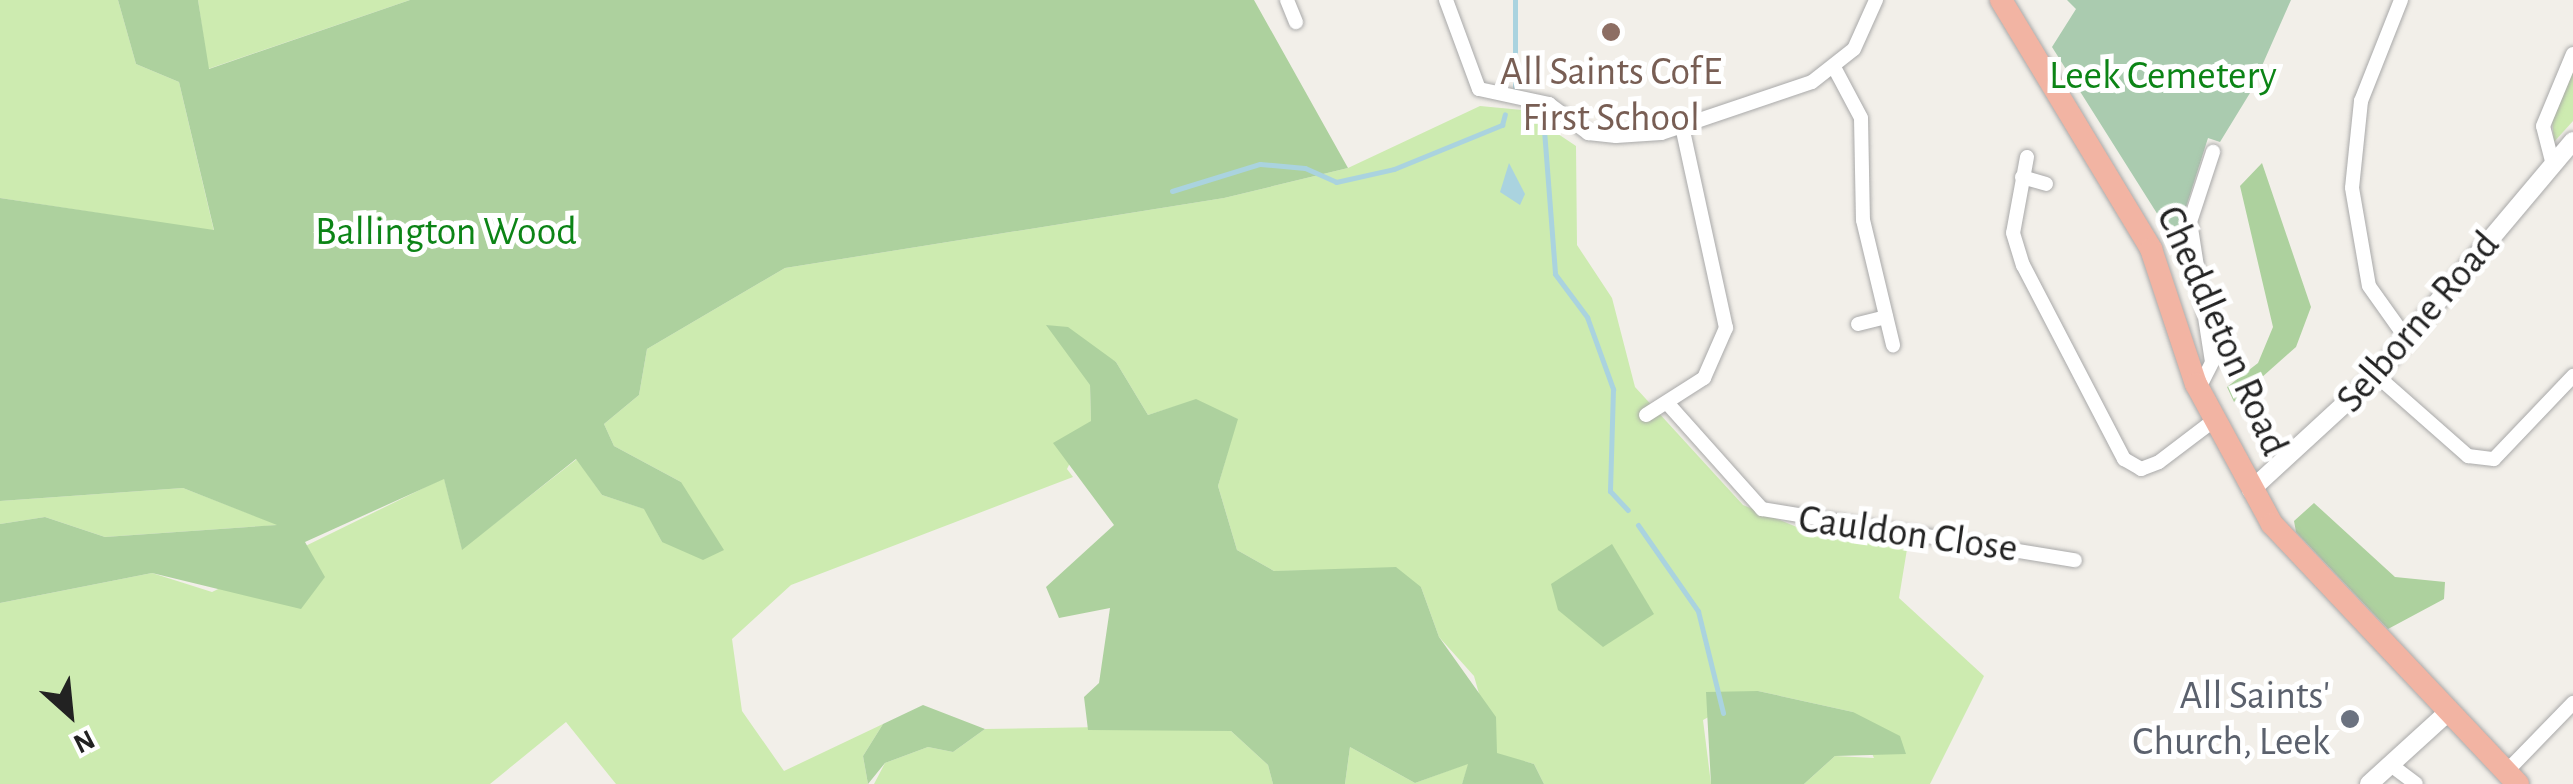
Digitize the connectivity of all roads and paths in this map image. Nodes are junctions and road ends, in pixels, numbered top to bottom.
1 (1446, 0) edge
2 (1876, 0) edge
3 (2001, 0) edge
4 (2401, 0) edge
5 (1295, 2) edge
6 (1296, 22) dead end
7 (2573, 54) edge
8 (1835, 70) junction
9 (1682, 126) junction
10 (2573, 142) edge
11 (2213, 152) dead end
12 (2028, 157) dead end
13 (2552, 165) junction
14 (2022, 176) junction
15 (2046, 184) dead end
16 (1886, 317) junction
17 (1858, 324) dead end
18 (2406, 338) junction
19 (1893, 344) dead end
20 (2376, 374) junction
21 (2573, 376) edge
22 (2198, 390) junction
23 (1668, 405) junction
24 (1646, 415) dead end
25 (2213, 421) junction
26 (2251, 490) junction
27 (2075, 560) dead end
28 (2573, 703) edge
29 (2446, 714) junction
30 (2390, 765) junction
31 (2512, 778) edge
32 (2369, 784) edge
33 (2416, 784) edge

1 - 9 street
2 - 8 street
3 - 22 highway, Cheddleton Road
4 - 18 street
5 - 6 street
7 - 13 street
8 - 9 street
8 - 16 street
9 - 23 street
10 - 13 street, Selborne Road
11 - 22 street
12 - 14 street
13 - 18 street, Selborne Road
14 - 15 street
14 - 25 street
16 - 17 street
16 - 19 street
18 - 20 street, Selborne Road
20 - 21 street
20 - 26 street, Selborne Road
22 - 25 highway, Cheddleton Road
23 - 24 street
23 - 27 street, Cauldon Close
25 - 26 highway, Cheddleton Road
26 - 29 highway, Cheddleton Road
28 - 31 street
29 - 30 street
29 - 31 highway, Cheddleton Road
30 - 32 street
30 - 33 street

